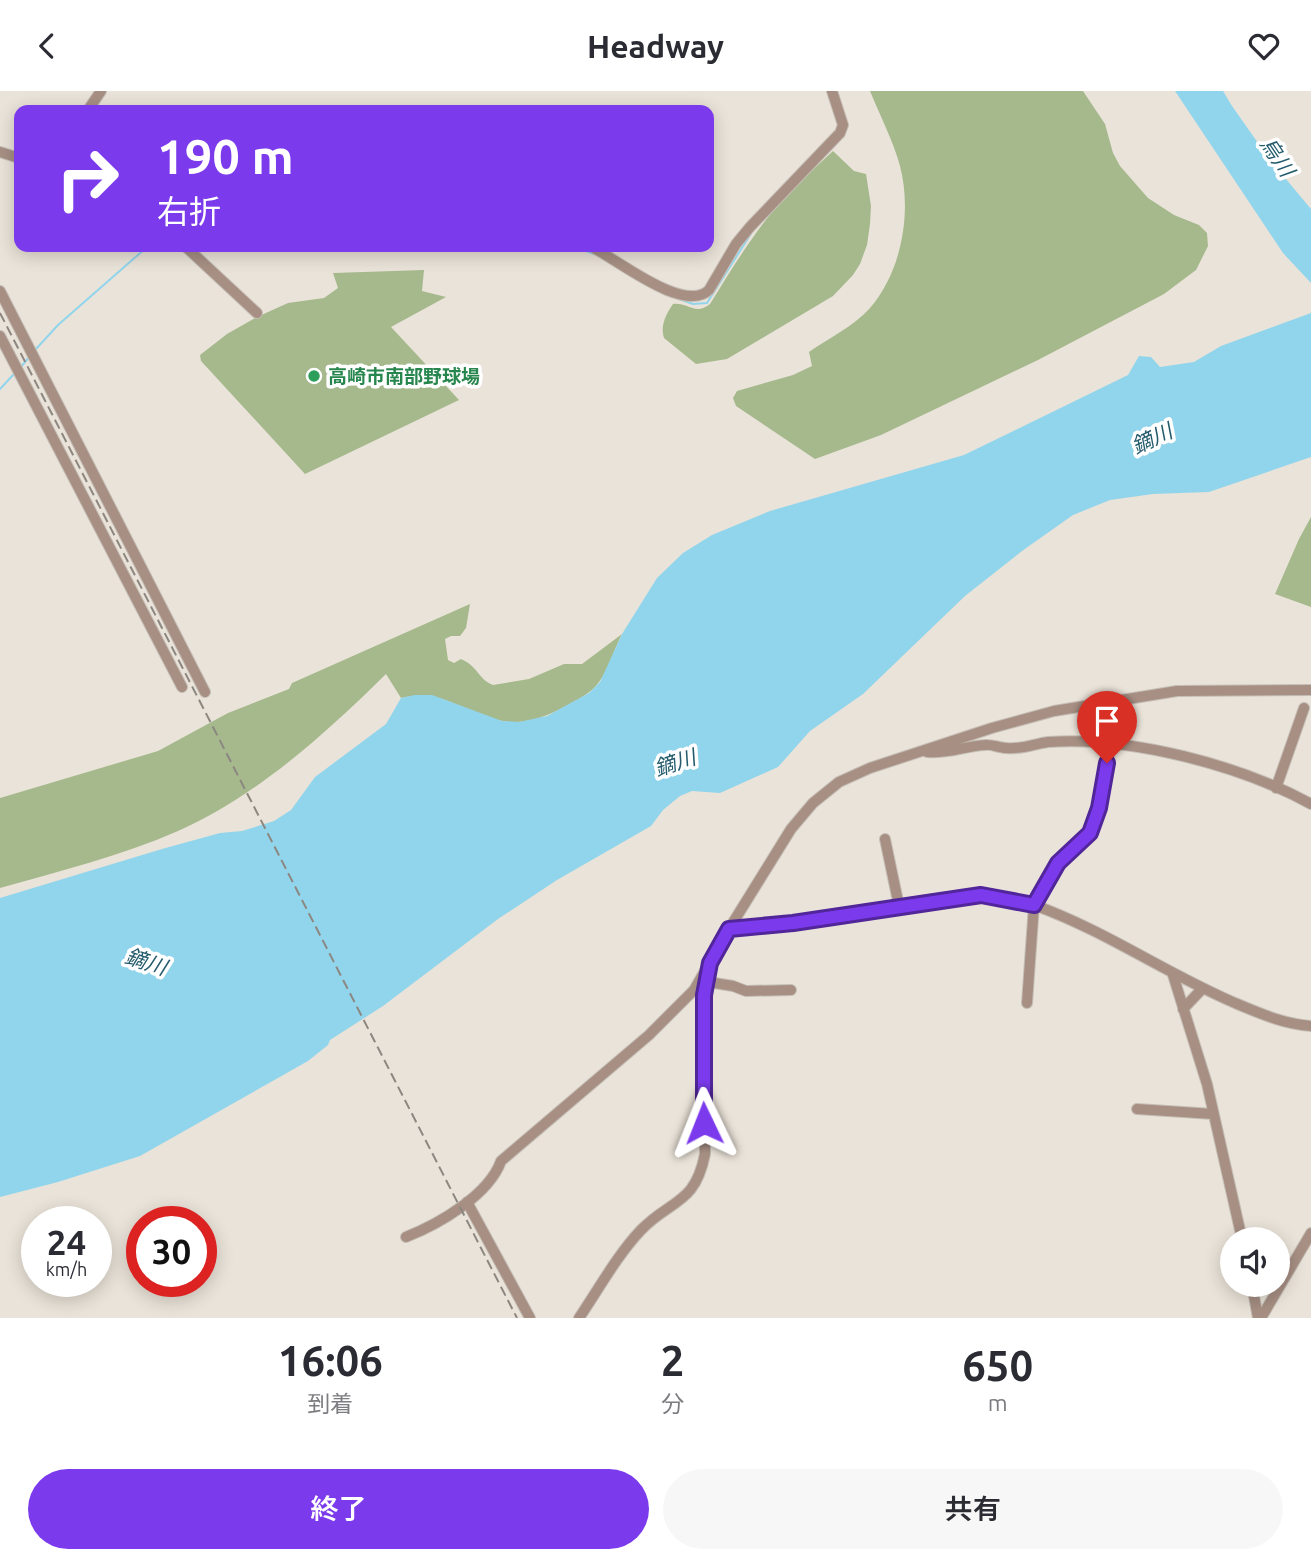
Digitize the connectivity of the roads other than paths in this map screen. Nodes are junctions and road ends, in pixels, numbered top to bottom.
1 (832, 91) edge
2 (191, 252) edge
3 (600, 252) edge
4 (0, 292) edge
5 (257, 313) dead end
6 (0, 336) edge
7 (182, 687) dead end
8 (1311, 690) edge
9 (205, 692) dead end
10 (1304, 708) dead end
11 (1112, 743) junction
12 (923, 751) junction
13 (1276, 788) junction
14 (1311, 804) edge
15 (885, 839) dead end
16 (1034, 905) junction
17 (899, 906) junction
18 (729, 929) junction
19 (1173, 975) junction
20 (703, 982) junction
21 (1202, 989) junction
22 (791, 990) dead end
23 (1027, 1003) dead end
24 (1184, 1009) junction
25 (1311, 1026) edge
26 (1137, 1109) dead end
27 (1213, 1114) junction
28 (467, 1202) junction
29 (1239, 1227) edge
30 (1311, 1233) edge
31 (406, 1237) dead end
32 (1255, 1297) edge
33 (530, 1318) edge
34 (579, 1318) edge
35 (1260, 1318) edge

1 - 3 street
2 - 5 street
4 - 9 street
6 - 7 street
8 - 12 street
10 - 13 street
11 - 12 street
11 - 13 street
11 - 16 street
12 - 18 street
13 - 14 street
15 - 17 street
16 - 17 street
16 - 19 street
16 - 23 street
17 - 18 street
18 - 20 street
19 - 21 street
19 - 24 street
20 - 22 street
20 - 28 street
20 - 34 street
21 - 24 street
21 - 25 street
24 - 27 street
26 - 27 street
27 - 29 street
28 - 31 street
28 - 33 street
30 - 35 street
32 - 35 street

